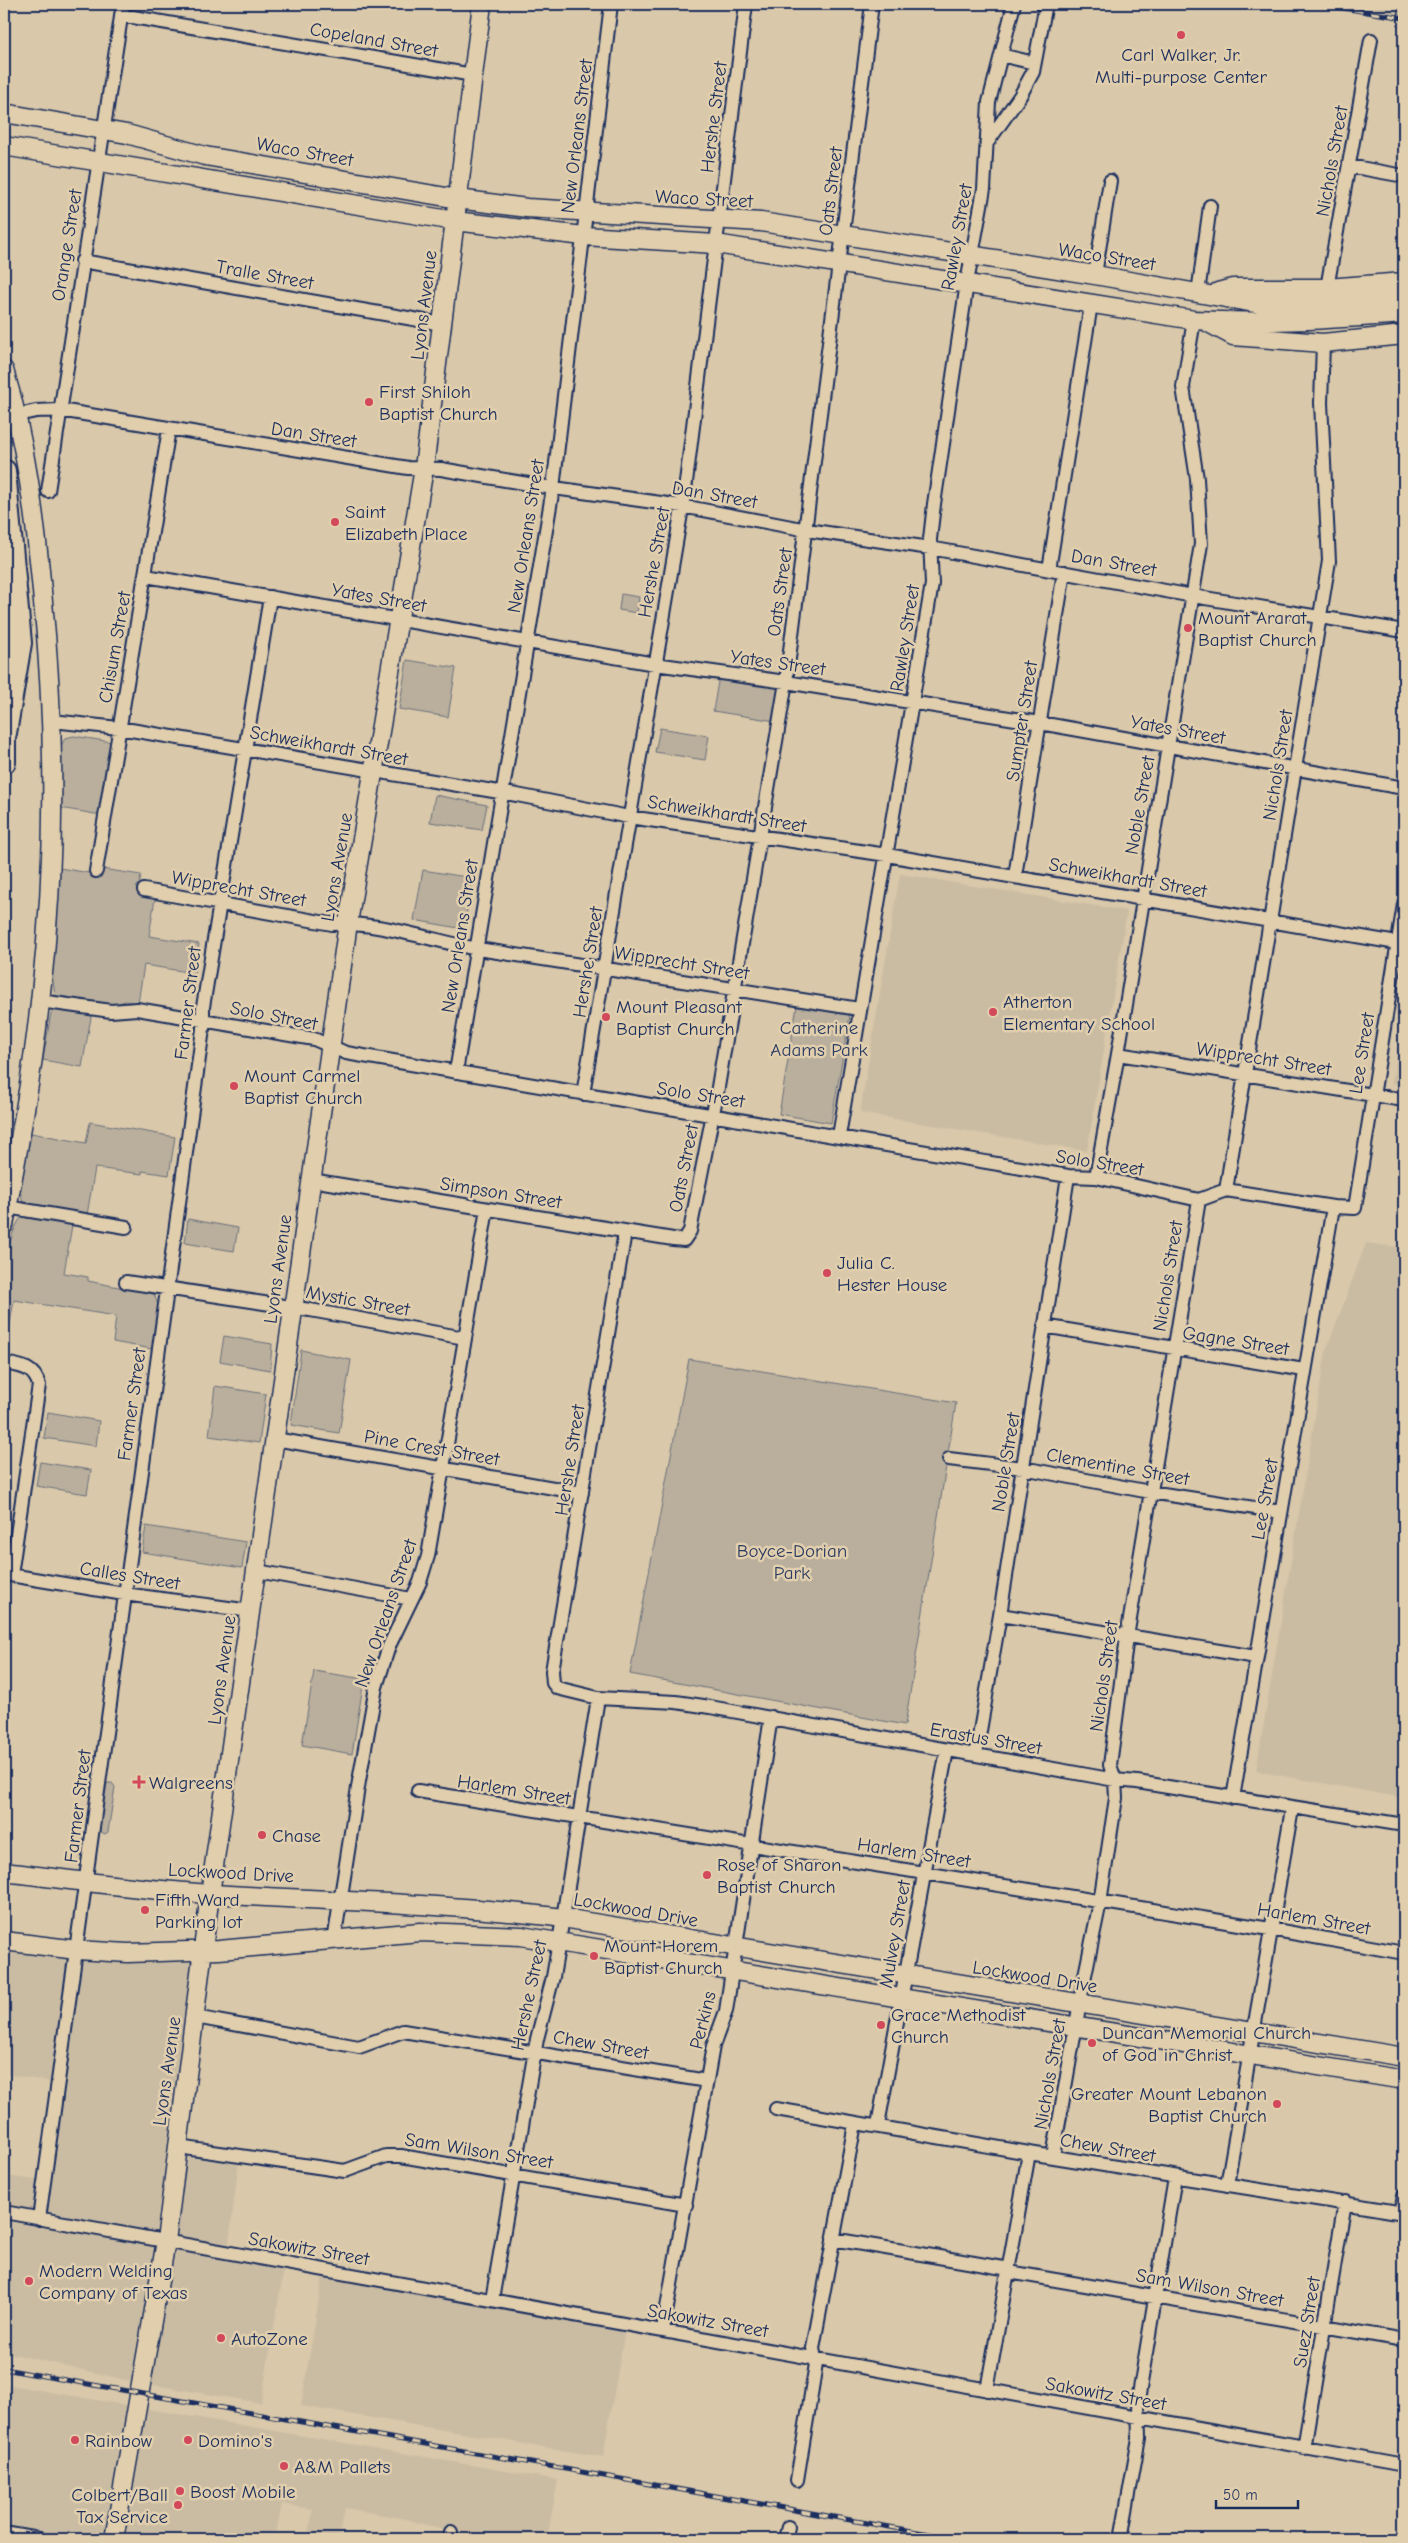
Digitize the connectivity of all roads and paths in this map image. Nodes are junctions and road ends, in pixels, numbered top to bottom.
1 (482, 4) edge
2 (611, 4) edge
3 (746, 4) edge
4 (872, 4) edge
5 (1014, 4) edge
6 (1043, 4) edge
7 (122, 10) edge
8 (1371, 40) dead end
9 (1001, 55) junction
10 (1034, 63) junction
11 (473, 75) junction
12 (4, 113) edge
13 (102, 129) junction
14 (988, 143) junction
15 (4, 146) edge
16 (98, 161) junction
17 (1349, 166) junction
18 (282, 169) junction
19 (1404, 176) edge
20 (1110, 181) dead end
21 (278, 191) junction
22 (458, 199) junction
23 (1210, 206) dead end
24 (586, 212) junction
25 (718, 219) junction
26 (455, 221) junction
27 (843, 235) junction
28 (584, 236) junction
29 (716, 244) junction
30 (972, 257) junction
31 (82, 261) junction
32 (840, 262) junction
33 (1095, 275) junction
34 (1404, 282) edge
35 (967, 283) junction
36 (1327, 288) junction
37 (1202, 294) junction
38 (1091, 304) junction
39 (1402, 307) edge
40 (1199, 320) junction
41 (442, 324) junction
42 (1404, 335) edge
43 (1323, 343) junction
44 (4, 370) edge
45 (60, 410) junction
46 (18, 415) junction
47 (169, 429) junction
48 (424, 468) junction
49 (4, 471) edge
50 (553, 488) junction
51 (48, 491) dead end
52 (682, 506) junction
53 (807, 530) junction
54 (930, 548) junction
55 (1049, 570) junction
56 (1064, 572) junction
57 (146, 576) junction
58 (1193, 596) junction
59 (270, 597) junction
60 (1320, 617) junction
61 (399, 619) junction
62 (1404, 630) edge
63 (527, 642) junction
64 (655, 664) junction
65 (786, 682) junction
66 (913, 703) junction
67 (52, 721) junction
68 (1040, 723) junction
69 (4, 728) edge
70 (119, 728) junction
71 (1168, 746) junction
72 (245, 749) junction
73 (4, 762) edge
74 (1295, 770) junction
75 (374, 772) junction
76 (1404, 788) edge
77 (502, 793) junction
78 (629, 817) junction
79 (759, 838) junction
80 (887, 855) junction
81 (96, 871) dead end
82 (1014, 876) junction
83 (144, 890) dead end
84 (1142, 899) junction
85 (220, 904) junction
86 (1404, 904) edge
87 (1270, 922) junction
88 (348, 923) junction
89 (1398, 943) junction
90 (476, 949) junction
91 (605, 969) junction
92 (734, 988) junction
93 (40, 1001) junction
94 (859, 1009) junction
95 (203, 1020) junction
96 (329, 1046) junction
97 (1118, 1054) junction
98 (456, 1072) junction
99 (1246, 1074) junction
100 (584, 1094) junction
101 (1373, 1095) junction
102 (1404, 1100) edge
103 (713, 1115) junction
104 (838, 1136) junction
105 (1068, 1176) junction
106 (1096, 1177) junction
107 (311, 1180) junction
108 (1226, 1190) junction
109 (1198, 1200) junction
110 (7, 1207) junction
111 (1333, 1207) junction
112 (487, 1209) junction
113 (4, 1224) edge
114 (126, 1227) dead end
115 (625, 1232) junction
116 (684, 1240) joint
117 (126, 1282) dead end
118 (166, 1288) junction
119 (293, 1308) junction
120 (1044, 1326) junction
121 (465, 1338) junction
122 (1174, 1349) junction
123 (4, 1363) edge
124 (1304, 1370) junction
125 (275, 1439) junction
126 (949, 1459) dead end
127 (443, 1468) junction
128 (1023, 1468) junction
129 (1150, 1492) junction
130 (582, 1493) junction
131 (1281, 1512) junction
132 (257, 1571) junction
133 (7, 1575) edge
134 (124, 1594) junction
135 (411, 1598) junction
136 (251, 1611) junction
137 (1000, 1615) junction
138 (1127, 1637) junction
139 (1256, 1657) junction
140 (561, 1691) joint
141 (598, 1698) junction
142 (771, 1717) junction
143 (947, 1750) junction
144 (976, 1754) junction
145 (1115, 1780) junction
146 (418, 1792) dead end
147 (1232, 1798) junction
148 (1292, 1809) junction
149 (578, 1818) junction
150 (1404, 1826) edge
151 (750, 1845) junction
152 (4, 1872) edge
153 (924, 1873) junction
154 (86, 1882) junction
155 (210, 1894) junction
156 (340, 1899) junction
157 (1100, 1902) junction
158 (563, 1918) junction
159 (1270, 1929) junction
160 (334, 1940) junction
161 (4, 1941) edge
162 (559, 1942) junction
163 (734, 1947) junction
164 (77, 1950) junction
165 (204, 1950) junction
166 (1404, 1953) edge
167 (732, 1970) junction
168 (905, 1976) junction
169 (902, 1998) junction
170 (1081, 2005) junction
171 (195, 2017) junction
172 (1076, 2027) junction
173 (1253, 2032) junction
174 (534, 2051) junction
175 (1249, 2055) junction
176 (1404, 2057) edge
177 (1404, 2080) edge
178 (707, 2081) junction
179 (776, 2110) dead end
180 (855, 2124) junction
181 (878, 2125) junction
182 (178, 2147) junction
183 (1029, 2153) junction
184 (1053, 2156) junction
185 (513, 2174) junction
186 (1175, 2177) junction
187 (1227, 2185) junction
188 (1404, 2196) edge
189 (1345, 2202) junction
190 (686, 2205) junction
191 (4, 2212) edge
192 (1403, 2213) edge
193 (39, 2219) junction
194 (833, 2239) junction
195 (166, 2241) junction
196 (1009, 2270) junction
197 (1156, 2297) junction
198 (492, 2300) junction
199 (1324, 2327) junction
200 (663, 2330) junction
201 (1404, 2340) edge
202 (816, 2359) junction
203 (987, 2390) junction
204 (1140, 2418) junction
205 (1304, 2448) junction
206 (1404, 2465) edge
207 (797, 2480) dead end
208 (4, 2533) edge
209 (39, 2539) edge
210 (114, 2539) edge
211 (1121, 2539) edge

1 - 11 main road, Lyons Avenue
2 - 24 street, New Orleans Street
3 - 25 street, Hershe Street
4 - 27 street, Oats Street
5 - 9 street, Rawley Street
6 - 10 street, Rawley Street
7 - 11 street, Copeland Street
7 - 13 street, Orange Street
8 - 17 street, Nichols Street
9 - 10 street
9 - 14 street, Rawley Street
10 - 14 street, Rawley Street
11 - 22 main road, Lyons Avenue
12 - 13 main road, Waco Street
13 - 16 street, Orange Street
13 - 18 main road, Waco Street
14 - 30 street, Rawley Street
15 - 16 main road, Waco Street
16 - 21 main road, Waco Street
16 - 31 street, Orange Street
17 - 19 street
17 - 36 street, Nichols Street
18 - 21 main road
18 - 22 main road, Waco Street
20 - 33 street
21 - 26 main road, Waco Street
22 - 24 main road, Waco Street
22 - 26 main road, Lyons Avenue
23 - 37 street
24 - 25 main road, Waco Street
24 - 28 street, New Orleans Street
25 - 27 main road, Waco Street
25 - 29 street, Hershe Street
26 - 28 main road, Waco Street
26 - 41 main road, Lyons Avenue
27 - 30 main road, Waco Street
27 - 32 street, Oats Street
28 - 29 main road, Waco Street
28 - 50 street, New Orleans Street
29 - 32 main road, Waco Street
29 - 52 street, Hershe Street
30 - 33 main road, Waco Street
30 - 35 street, Rawley Street
31 - 41 street, Tralle Street
31 - 45 street, Orange Street
32 - 35 main road, Waco Street
32 - 53 street, Oats Street
33 - 37 main road, Waco Street
34 - 36 main road
35 - 38 main road, Waco Street
35 - 54 street, Rawley Street
36 - 37 main road
37 - 39 main road, Waco Street
38 - 40 main road, Waco Street
38 - 55 street
39 - 40 main road, Waco Street
40 - 43 main road
40 - 58 street, Noble Street
41 - 48 main road, Lyons Avenue
42 - 43 main road
43 - 60 street, Nichols Street
44 - 46 main road
45 - 46 street, Dan Street
45 - 47 street, Dan Street
45 - 51 street, Orange Street
46 - 67 main road
47 - 48 street, Dan Street
47 - 57 street, Chisum Street
48 - 50 street, Dan Street
48 - 61 main road, Lyons Avenue
49 - 69 highway
50 - 52 street, Dan Street
50 - 63 street, New Orleans Street
52 - 53 street, Dan Street
52 - 64 street, Hershe Street
53 - 54 street, Dan Street
53 - 65 street, Oats Street
54 - 55 street, Dan Street
54 - 66 street, Rawley Street
55 - 56 street, Dan Street
56 - 58 street, Dan Street
56 - 68 street, Sumpter Street
57 - 59 street, Yates Street
57 - 70 street, Chisum Street
58 - 60 street, Dan Street
58 - 71 street, Noble Street
59 - 61 street, Yates Street
59 - 72 street, Farmer Street
60 - 62 street, Dan Street
60 - 74 street, Nichols Street
61 - 63 street, Yates Street
61 - 75 main road, Lyons Avenue
63 - 64 street, Yates Street
63 - 77 street, New Orleans Street
64 - 65 street, Yates Street
64 - 78 street, Hershe Street
65 - 66 street, Yates Street
65 - 79 street, Oats Street
66 - 68 street, Yates Street
66 - 80 street, Rawley Street
67 - 70 street, Schweikhardt Street
67 - 93 main road
68 - 71 street, Yates Street
68 - 82 street, Sumpter Street
69 - 73 highway
70 - 72 street, Schweikhardt Street
70 - 81 street, Chisum Street
71 - 74 street, Yates Street
71 - 84 street, Noble Street
72 - 75 street, Schweikhardt Street
72 - 85 street, Farmer Street
74 - 76 street, Yates Street
74 - 87 street, Nichols Street
75 - 77 street, Schweikhardt Street
75 - 88 main road, Lyons Avenue
77 - 78 street, Schweikhardt Street
77 - 90 street, New Orleans Street
78 - 79 street, Schweikhardt Street
78 - 91 street, Hershe Street
79 - 80 street, Schweikhardt Street
79 - 92 street, Oats Street
80 - 82 street, Schweikhardt Street
80 - 94 street, Rawley Street
82 - 84 street, Schweikhardt Street
83 - 85 street, Wipprecht Street
84 - 87 street, Schweikhardt Street
84 - 97 street, Noble Street
85 - 88 street, Wipprecht Street
85 - 95 street, Farmer Street
86 - 89 street, Lee Street
87 - 89 street, Schweikhardt Street
87 - 99 street, Nichols Street
88 - 90 street, Wipprecht Street
88 - 96 main road, Lyons Avenue
89 - 101 street, Lee Street
90 - 91 street, Wipprecht Street
90 - 98 street, New Orleans Street
91 - 92 street, Wipprecht Street
91 - 100 street, Hershe Street
92 - 94 street, Wipprecht Street
92 - 103 street, Oats Street
93 - 95 street, Solo Street
93 - 110 main road
94 - 104 street, Rawley Street
95 - 96 street, Solo Street
95 - 118 street, Farmer Street
96 - 98 street, Solo Street
96 - 107 main road, Lyons Avenue
97 - 99 street, Wipprecht Street
97 - 106 street, Noble Street
98 - 100 street, Solo Street
99 - 101 street, Wipprecht Street
99 - 108 street, Nichols Street
100 - 103 street, Solo Street
101 - 102 street, Wipprecht Street
101 - 111 street, Lee Street
103 - 104 street, Solo Street
103 - 116 street, Oats Street
104 - 105 street, Solo Street
105 - 106 street, Solo Street
105 - 120 street, Noble Street
106 - 109 street, Solo Street
107 - 112 street, Simpson Street
107 - 119 main road, Lyons Avenue
108 - 109 street
108 - 111 street
109 - 122 street, Nichols Street
110 - 113 main road
110 - 114 street
111 - 124 street, Lee Street
112 - 115 street, Simpson Street
112 - 121 street, New Orleans Street
115 - 116 street, Simpson Street
115 - 130 street, Hershe Street
117 - 118 street, Mystic Street
118 - 119 street, Mystic Street
118 - 134 street, Farmer Street
119 - 121 street, Mystic Street
119 - 125 main road, Lyons Avenue
120 - 122 street, Gagne Street
120 - 128 street, Noble Street
121 - 127 street, New Orleans Street
122 - 124 street, Gagne Street
122 - 129 street, Nichols Street
123 - 133 street
124 - 131 street, Lee Street
125 - 127 street, Pine Crest Street
125 - 132 main road, Lyons Avenue
126 - 128 street, Clementine Street
127 - 130 street, Pine Crest Street
127 - 135 street, New Orleans Street
128 - 129 street, Clementine Street
128 - 137 street, Noble Street
129 - 131 street, Clementine Street
129 - 138 street, Nichols Street
130 - 140 street, Hershe Street
131 - 139 street, Lee Street
132 - 135 street
132 - 136 main road, Lyons Avenue
133 - 134 street, Calles Street
134 - 136 street, Calles Street
134 - 154 street, Farmer Street
135 - 156 street, New Orleans Street
136 - 155 main road, Lyons Avenue
137 - 138 street
137 - 144 street, Noble Street
138 - 139 street
138 - 145 street, Nichols Street
139 - 147 street, Lee Street
140 - 141 street, Erastus Street
141 - 142 street, Erastus Street
141 - 149 street, Hershe Street
142 - 143 street, Erastus Street
142 - 151 street, Perkins
143 - 144 street, Erastus Street
143 - 153 street, Mulvey Street
144 - 145 street, Erastus Street
145 - 147 street, Erastus Street
145 - 157 street, Nichols Street
146 - 149 street, Harlem Street
147 - 148 street, Erastus Street
148 - 150 street, Erastus Street
148 - 159 street
149 - 151 street, Harlem Street
149 - 158 street, Hershe Street
151 - 153 street, Harlem Street
151 - 163 street, Perkins
152 - 154 main road, Lockwood Drive
153 - 157 street, Harlem Street
153 - 168 street, Mulvey Street
154 - 155 main road, Lockwood Drive
154 - 164 street, Farmer Street
155 - 156 main road, Lockwood Drive
155 - 165 main road, Lyons Avenue
156 - 158 main road, Lockwood Drive
156 - 160 street, New Orleans Street
157 - 159 street, Harlem Street
157 - 170 street, Nichols Street
158 - 162 street, Hershe Street
158 - 163 main road, Lockwood Drive
159 - 166 street, Harlem Street
159 - 173 street
160 - 162 main road
160 - 165 main road
161 - 164 main road
162 - 167 main road
162 - 174 street, Hershe Street
163 - 167 street, Perkins
163 - 168 main road, Lockwood Drive
164 - 165 main road
164 - 193 street, Farmer Street
165 - 171 main road, Lyons Avenue
167 - 169 main road
167 - 178 street, Perkins
168 - 169 street, Mulvey Street
168 - 170 main road, Lockwood Drive
169 - 172 main road
169 - 181 street, Mulvey Street
170 - 172 street, Nichols Street
170 - 173 main road, Lockwood Drive
171 - 174 street, Chew Street
171 - 182 main road, Lyons Avenue
172 - 175 main road
172 - 184 street, Nichols Street
173 - 175 street
173 - 176 main road, Lockwood Drive
174 - 178 street, Chew Street
174 - 185 street, Hershe Street
175 - 177 main road
175 - 187 street
178 - 190 street, Perkins
179 - 180 street, Chew Street
180 - 181 street, Chew Street
180 - 194 street
181 - 183 street, Chew Street
182 - 185 street, Sam Wilson Street
182 - 195 main road, Lyons Avenue
183 - 184 street, Chew Street
183 - 196 street, Nichols Street
184 - 186 street, Chew Street
185 - 190 street, Sam Wilson Street
185 - 198 street, Hershe Street
186 - 187 street, Chew Street
186 - 197 street
187 - 189 street, Chew Street
188 - 192 street
189 - 192 street, Chew Street
189 - 199 street, Suez Street
190 - 200 street, Perkins
191 - 193 street, Sakowitz Street
193 - 195 street, Sakowitz Street
194 - 196 street, Sam Wilson Street
194 - 202 street
195 - 198 street, Sakowitz Street
195 - 210 main road, Lyons Avenue
196 - 197 street, Sam Wilson Street
196 - 203 street, Nichols Street
197 - 199 street, Sam Wilson Street
197 - 204 street
198 - 200 street, Sakowitz Street
199 - 201 street, Sam Wilson Street
199 - 205 street, Suez Street
200 - 202 street, Sakowitz Street
202 - 203 street, Sakowitz Street
202 - 207 street
203 - 204 street, Sakowitz Street
204 - 205 street, Sakowitz Street
204 - 211 street
205 - 206 street, Sakowitz Street
208 - 209 street

